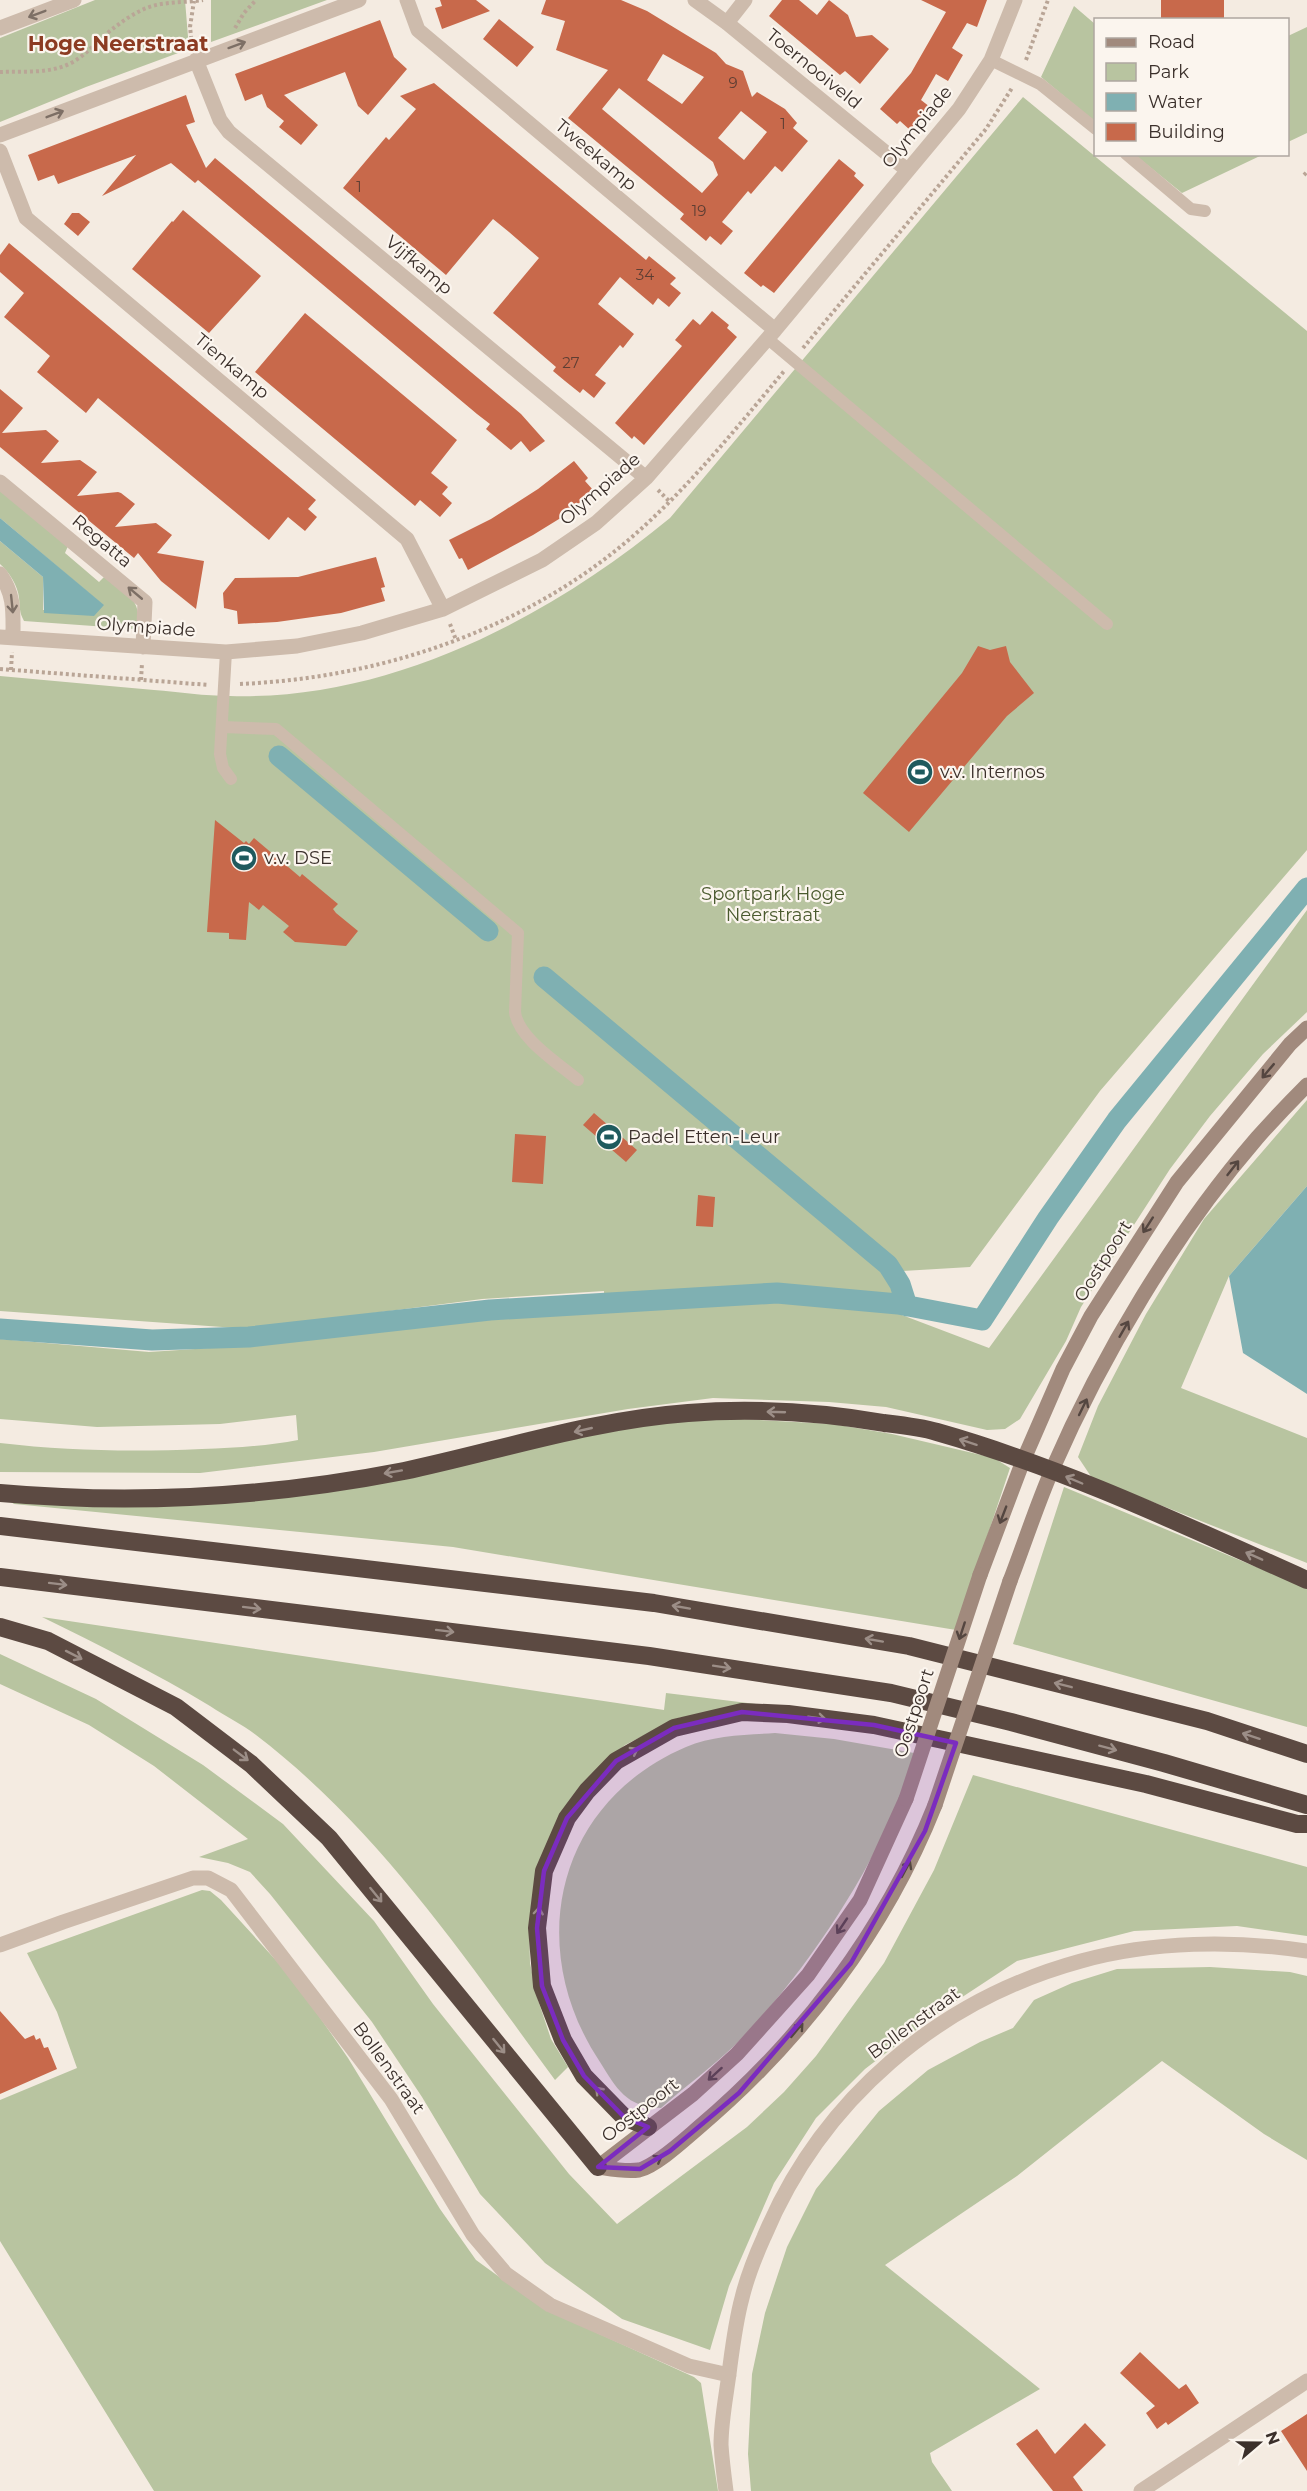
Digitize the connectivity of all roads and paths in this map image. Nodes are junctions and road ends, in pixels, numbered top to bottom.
1 (74, 0) edge
2 (203, 0) edge
3 (256, 0) edge
4 (359, 0) edge
5 (406, 0) edge
6 (695, 0) edge
7 (745, 0) edge
8 (1015, 0) edge
9 (194, 1) edge
10 (728, 23) junction
11 (0, 28) edge
12 (231, 47) junction
13 (196, 60) junction
14 (991, 60) junction
15 (0, 72) edge
16 (1094, 128) edge
17 (0, 135) edge
18 (0, 152) edge
19 (1128, 156) edge
20 (907, 170) junction
21 (1204, 211) dead end
22 (771, 335) junction
23 (646, 478) junction
24 (0, 482) edge
25 (0, 574) edge
26 (443, 609) junction
27 (1107, 624) dead end
28 (6, 637) edge
29 (143, 647) junction
30 (226, 652) junction
31 (222, 727) junction
32 (231, 779) dead end
33 (1307, 1028) edge
34 (578, 1080) dead end
35 (1307, 1085) edge
36 (1023, 1461) junction
37 (1052, 1471) junction
38 (0, 1493) edge
39 (0, 1526) edge
40 (0, 1577) edge
41 (1307, 1580) edge
42 (0, 1627) edge
43 (1307, 1754) edge
44 (1307, 1805) edge
45 (1307, 1824) edge
46 (0, 1945) edge
47 (1307, 1951) edge
48 (648, 2127) junction
49 (598, 2167) junction
50 (729, 2375) junction
51 (1307, 2381) edge
52 (726, 2491) edge
53 (1141, 2491) edge

1 -> 11 street
2 - 9 path
3 - 12 path
12 -> 4 street
5 - 22 street, Tweekamp
6 - 10 street, Toernooiveld
7 - 10 street
8 - 14 street, Olympiade
9 - 13 path
9 - 15 path
10 - 20 street, Toernooiveld
12 - 13 street
17 -> 13 street
13 - 23 street, Vijfkamp
14 - 16 lane
14 - 20 street, Olympiade
18 - 26 street, Tienkamp
19 - 21 lane
20 - 22 street, Olympiade
22 - 23 street, Olympiade
22 - 27 lane
23 - 26 street, Olympiade
29 -> 24 street, Regatta
25 -> 28 street
26 - 30 street, Olympiade
28 - 29 street, Olympiade
29 - 30 street, Olympiade
30 - 31 lane
31 - 32 lane
31 - 34 lane
33 -> 36 main road, Oostpoort
37 -> 35 main road, Oostpoort
36 - 37 highway
36 -> 38 highway
36 -> 48 main road, Oostpoort, bridge
41 -> 37 highway
49 -> 37 main road, Oostpoort, bridge
43 -> 39 highway
40 -> 44 highway
42 -> 49 highway
48 -> 45 highway
46 - 50 street, Bollenstraat
47 - 50 street, Bollenstraat
48 - 49 main road, Oostpoort
50 - 52 street, Bollenstraat
51 - 53 street

